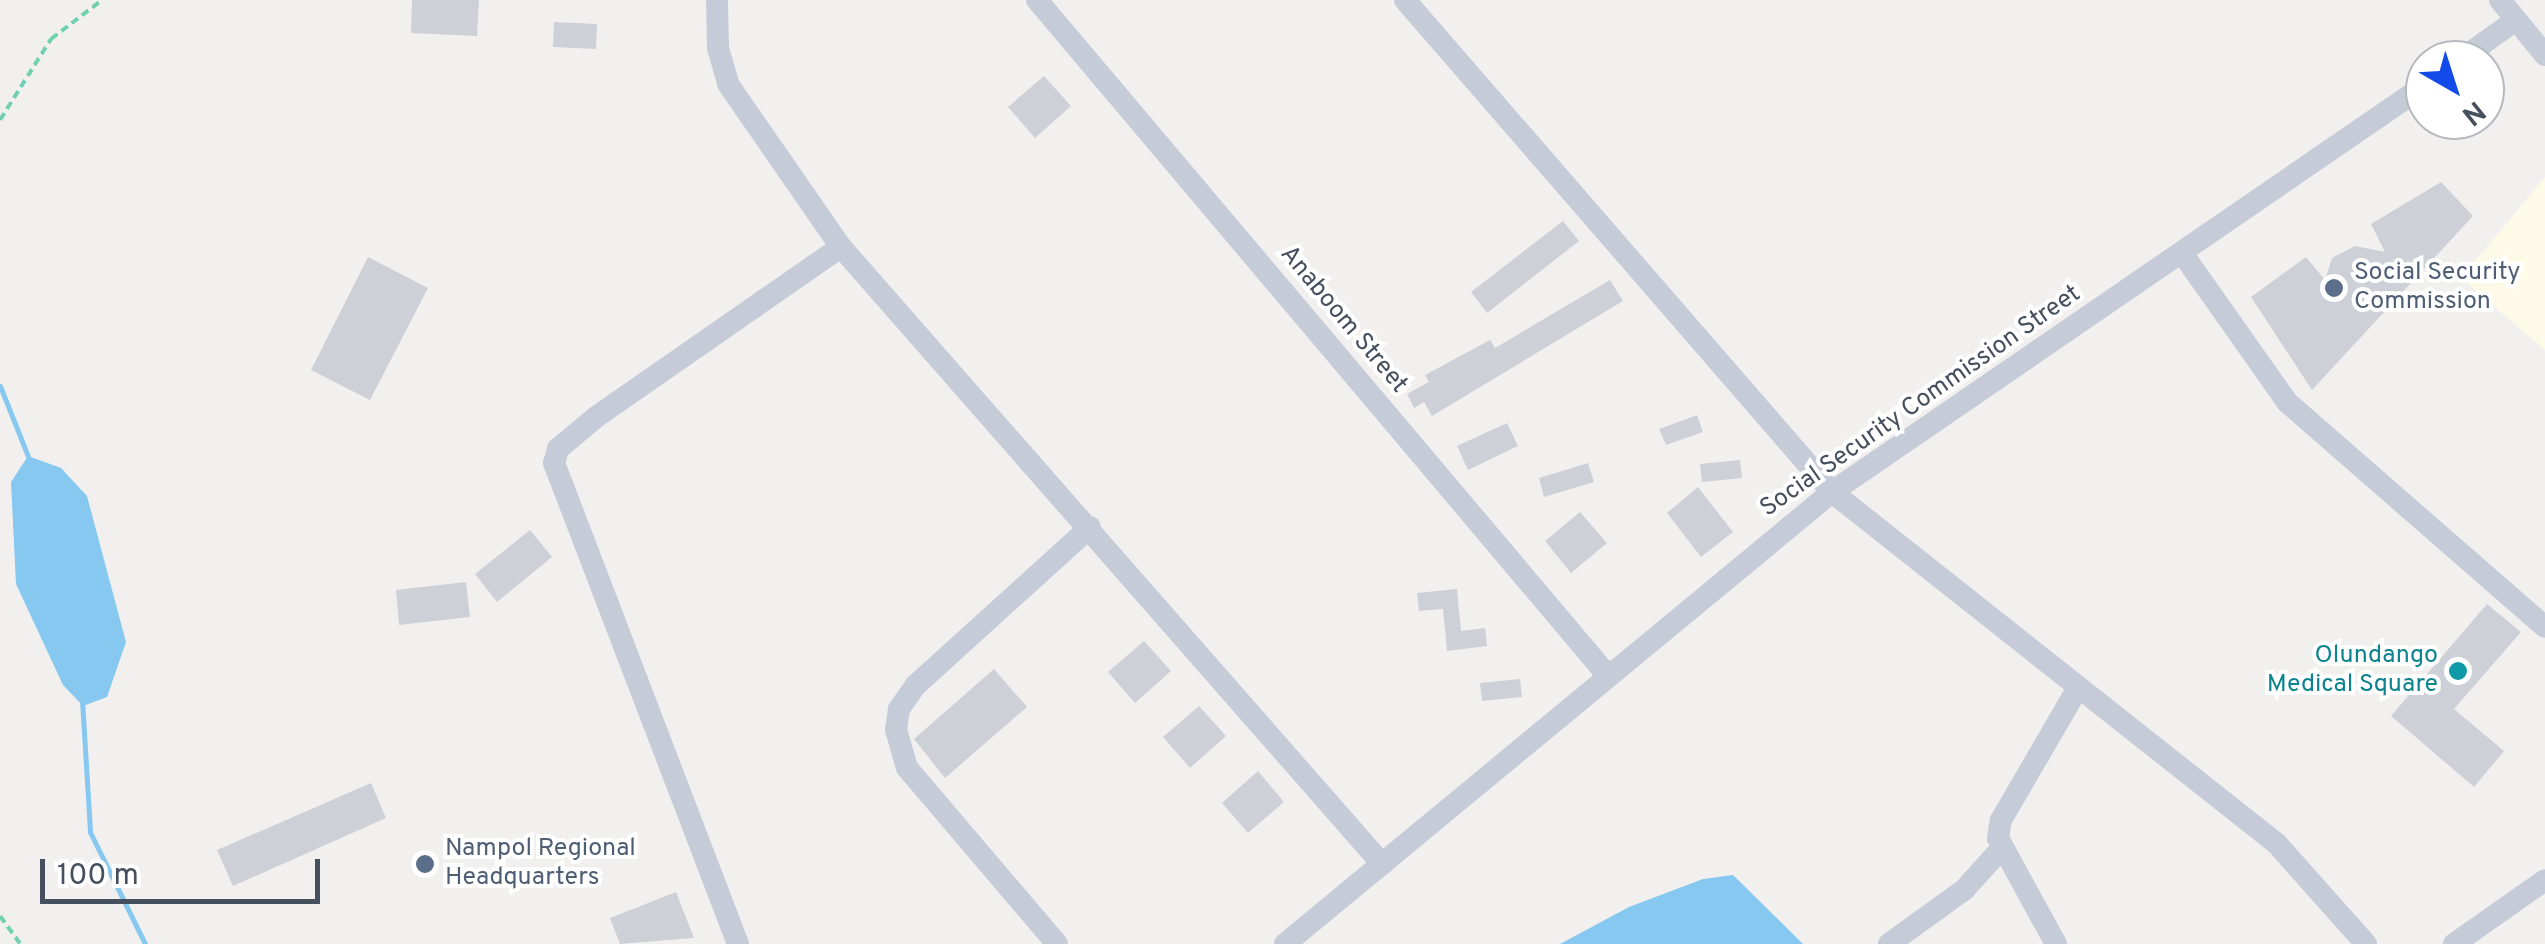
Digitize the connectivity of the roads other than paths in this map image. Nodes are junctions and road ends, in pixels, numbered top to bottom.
1 (717, 0) edge
2 (1037, 0) edge
3 (1404, 0) edge
4 (2500, 0) edge
5 (2513, 22) junction
6 (2488, 40) edge
7 (2545, 55) edge
8 (2405, 99) edge
9 (841, 247) junction
10 (2182, 253) junction
11 (1832, 492) junction
12 (1090, 527) junction
13 (2545, 627) edge
14 (1608, 676) junction
15 (2076, 691) junction
16 (2000, 850) junction
17 (1382, 864) junction
18 (2545, 880) edge
19 (738, 944) edge
20 (1058, 944) edge
21 (1285, 944) edge
22 (1889, 944) edge
23 (2056, 944) edge
24 (2366, 944) edge
25 (2454, 944) edge

1 - 9 street
2 - 14 street, Anaboom Street
3 - 11 street
4 - 5 street
5 - 6 street
5 - 7 street
8 - 10 street, Social Security Commission Street
9 - 12 street
9 - 19 street
10 - 11 street, Social Security Commission Street
10 - 13 street
11 - 14 street, Social Security Commission Street
11 - 15 street
12 - 17 street
12 - 20 street
14 - 17 street, Social Security Commission Street
15 - 16 street
15 - 24 street
16 - 22 street
16 - 23 street
17 - 21 street, Social Security Commission Street
18 - 25 street

